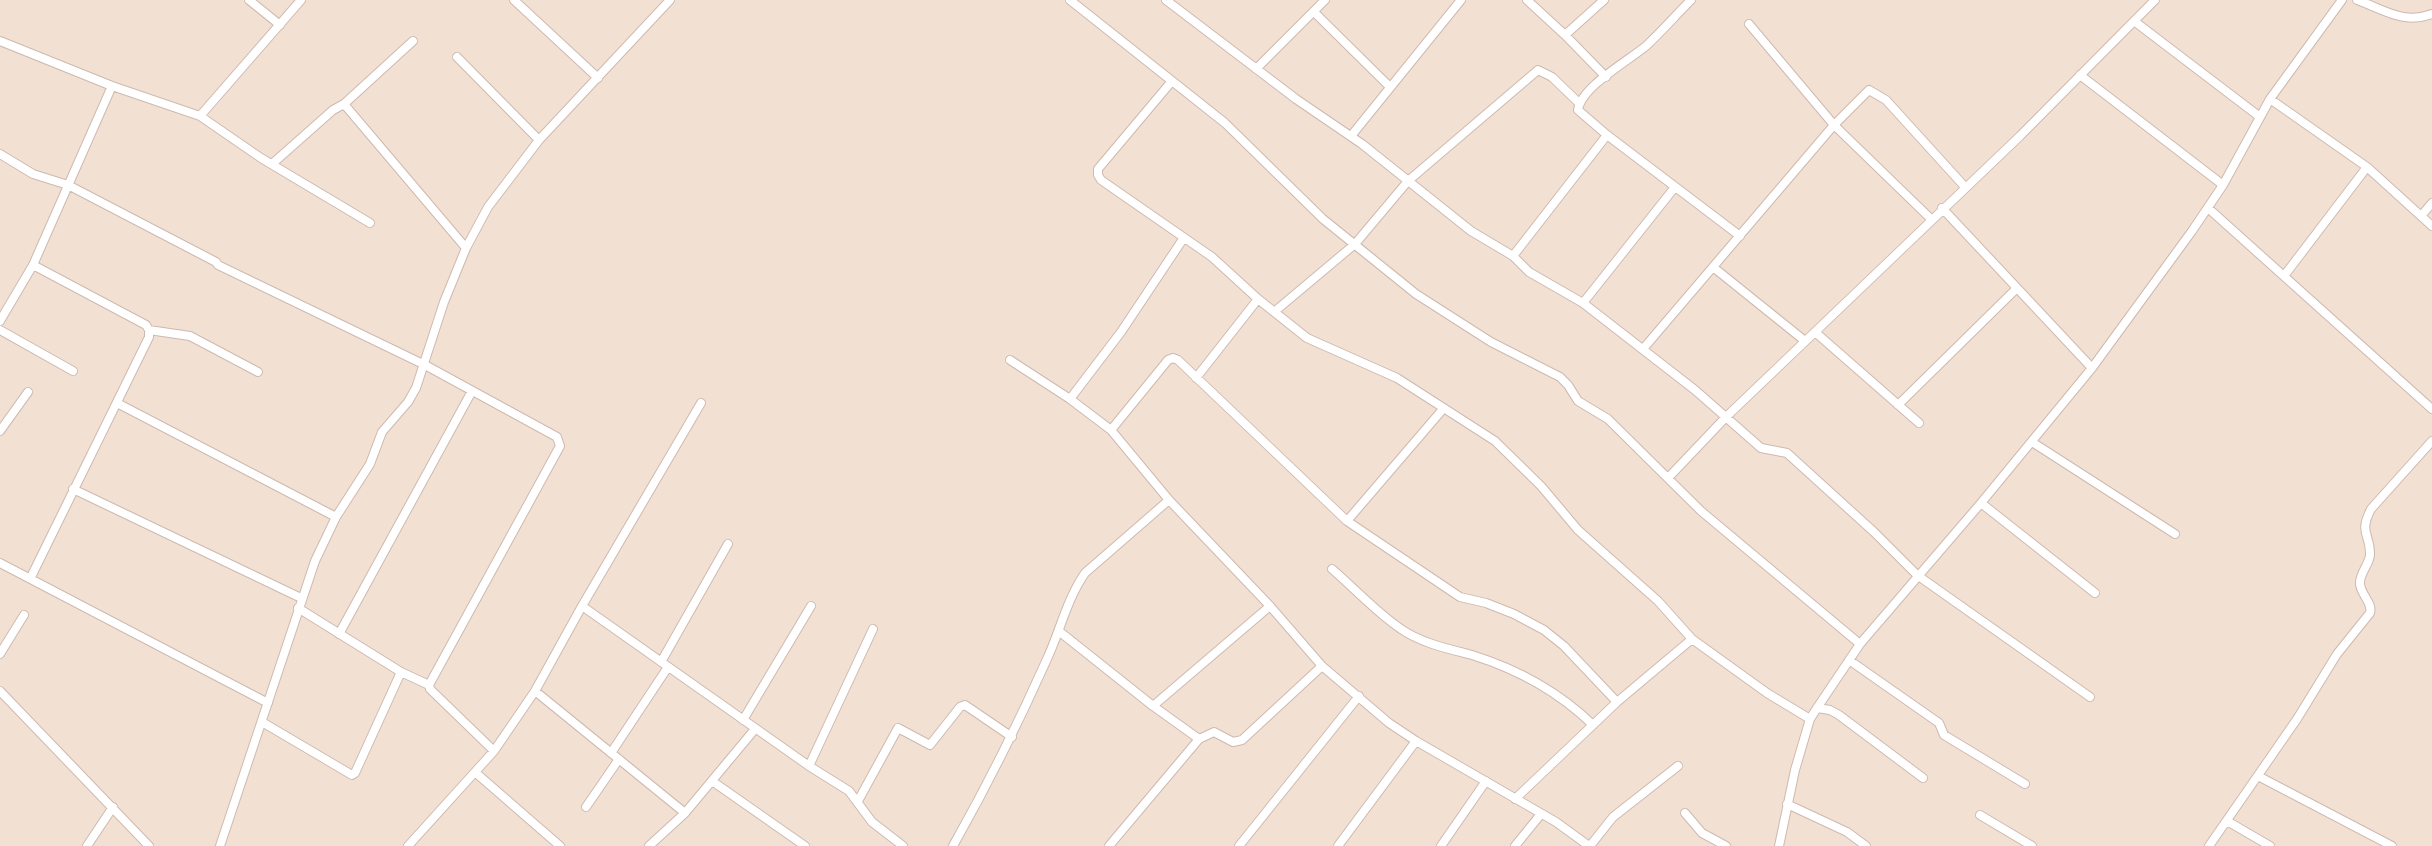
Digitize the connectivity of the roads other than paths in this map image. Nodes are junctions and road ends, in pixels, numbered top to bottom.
1 (249, 0) edge
2 (301, 0) edge
3 (514, 0) edge
4 (670, 0) edge
5 (1070, 0) edge
6 (1166, 0) edge
7 (1325, 0) edge
8 (1461, 0) edge
9 (1526, 0) edge
10 (1604, 0) edge
11 (1690, 0) edge
12 (2155, 0) edge
13 (2342, 0) edge
14 (2357, 0) edge
15 (1314, 12) junction
16 (2432, 14) edge
17 (2134, 21) junction
18 (1748, 24) dead end
19 (280, 25) junction
20 (1566, 35) junction
21 (0, 41) edge
22 (413, 41) dead end
23 (457, 57) dead end
24 (1256, 69) junction
25 (2080, 75) junction
26 (1606, 77) junction
27 (598, 78) junction
28 (1172, 81) junction
29 (112, 86) junction
30 (1390, 87) junction
31 (2270, 99) junction
32 (1579, 102) junction
33 (344, 104) junction
34 (200, 116) junction
35 (2260, 117) junction
36 (1834, 125) junction
37 (1607, 135) junction
38 (1351, 136) junction
39 (539, 140) junction
40 (0, 154) edge
41 (272, 164) junction
42 (2367, 167) junction
43 (1408, 181) junction
44 (68, 185) junction
45 (2223, 185) junction
46 (1675, 187) junction
47 (1965, 187) junction
48 (2432, 203) edge
49 (1942, 208) junction
50 (2208, 208) junction
51 (2421, 216) junction
52 (1931, 219) junction
53 (370, 223) dead end
54 (2432, 226) edge
55 (1740, 236) junction
56 (1183, 238) junction
57 (1355, 244) junction
58 (466, 248) junction
59 (1513, 256) junction
60 (33, 264) junction
61 (1713, 267) junction
62 (2284, 276) junction
63 (2016, 288) junction
64 (1258, 299) junction
65 (1583, 303) junction
66 (1274, 312) junction
67 (0, 321) edge
68 (0, 330) edge
69 (149, 330) junction
70 (1815, 332) junction
71 (1805, 342) junction
72 (1643, 349) junction
73 (1010, 360) dead end
74 (425, 365) junction
75 (2092, 368) junction
76 (73, 371) dead end
77 (258, 372) dead end
78 (1196, 378) junction
79 (472, 391) junction
80 (28, 392) dead end
81 (1070, 400) junction
82 (117, 403) junction
83 (701, 403) dead end
84 (1898, 405) junction
85 (1443, 409) junction
86 (2432, 409) edge
87 (1726, 417) junction
88 (1919, 423) dead end
89 (1111, 430) junction
90 (0, 431) edge
91 (2432, 441) edge
92 (2032, 442) junction
93 (1668, 478) junction
94 (73, 489) junction
95 (1169, 500) junction
96 (1981, 503) junction
97 (336, 517) junction
98 (1347, 521) junction
99 (2175, 534) dead end
100 (728, 544) dead end
101 (0, 563) edge
102 (1332, 568) dead end
103 (1917, 575) junction
104 (31, 577) junction
105 (2095, 593) dead end
106 (301, 598) junction
107 (582, 606) junction
108 (811, 606) dead end
109 (1270, 606) junction
110 (298, 608) junction
111 (24, 615) dead end
112 (873, 629) dead end
113 (1060, 632) junction
114 (339, 634) junction
115 (1692, 639) junction
116 (1860, 644) junction
117 (0, 654) edge
118 (1849, 660) junction
119 (665, 664) junction
120 (1322, 666) junction
121 (401, 672) junction
122 (429, 685) junction
123 (0, 691) edge
124 (535, 691) junction
125 (1359, 696) junction
126 (2090, 697) dead end
127 (1617, 702) junction
128 (268, 703) junction
129 (1153, 706) junction
130 (1817, 708) junction
131 (1810, 719) junction
132 (743, 720) junction
133 (262, 722) junction
134 (1593, 724) junction
135 (755, 728) junction
136 (1012, 737) junction
137 (1199, 739) junction
138 (1416, 741) junction
139 (494, 751) junction
140 (611, 753) junction
141 (619, 759) junction
142 (809, 766) junction
143 (1678, 766) dead end
144 (476, 773) junction
145 (2258, 776) junction
146 (1923, 778) dead end
147 (712, 781) junction
148 (1486, 781) junction
149 (2025, 784) dead end
150 (1515, 799) junction
151 (858, 802) junction
152 (1787, 804) junction
153 (113, 807) junction
154 (586, 807) dead end
155 (685, 813) junction
156 (1685, 813) dead end
157 (1541, 814) junction
158 (1980, 815) dead end
159 (2227, 821) junction
160 (555, 844) edge
161 (88, 846) edge
162 (149, 846) edge
163 (220, 846) edge
164 (409, 846) edge
165 (649, 846) edge
166 (805, 846) edge
167 (903, 846) edge
168 (953, 846) edge
169 (1108, 846) edge
170 (1239, 846) edge
171 (1338, 846) edge
172 (1441, 846) edge
173 (1515, 846) edge
174 (1590, 846) edge
175 (1726, 846) edge
176 (1780, 846) edge
177 (1866, 846) edge
178 (2032, 846) edge
179 (2209, 846) edge
180 (2270, 846) edge
181 (2392, 846) edge

1 - 19 street
2 - 19 street
3 - 27 street
4 - 27 street
5 - 28 street
6 - 24 street
7 - 15 street
8 - 30 street
9 - 20 street
10 - 20 street
11 - 26 street
12 - 17 street
13 - 31 street
14 - 16 street
15 - 24 street
15 - 30 street
17 - 25 street
17 - 35 street
18 - 36 street
19 - 34 street
20 - 26 street
21 - 29 street
22 - 33 street
23 - 39 street
24 - 38 street
25 - 45 street
25 - 47 street
26 - 32 street
27 - 39 street
28 - 56 street
28 - 57 street
29 - 34 street
29 - 44 street
30 - 38 street
31 - 35 street
31 - 42 street
32 - 37 street
32 - 43 street
33 - 41 street
33 - 58 street
34 - 41 street
35 - 45 street
36 - 47 street
36 - 52 street
36 - 55 street
37 - 46 street
37 - 59 street
38 - 43 street
39 - 58 street
40 - 44 street
41 - 53 street
42 - 51 street
42 - 62 street
43 - 57 street
43 - 59 street
44 - 60 street
44 - 74 street
45 - 50 street
46 - 55 street
46 - 65 street
47 - 49 street
48 - 51 street
49 - 52 street
49 - 63 street
50 - 62 street
50 - 75 street
51 - 54 street
52 - 70 street
55 - 61 street
56 - 64 street
56 - 81 street
57 - 66 street
57 - 93 street
58 - 74 street
59 - 65 street
60 - 67 street
60 - 69 street
61 - 71 street
61 - 72 street
62 - 86 street
63 - 75 street
63 - 84 street
64 - 66 street
64 - 78 street
65 - 72 street
66 - 85 street
68 - 76 street
69 - 77 street
69 - 82 street
70 - 71 street
70 - 84 street
71 - 87 street
72 - 87 street
73 - 81 street
74 - 79 street
74 - 97 street
75 - 92 street
78 - 89 street
78 - 98 street
79 - 114 street
79 - 122 street
80 - 90 street
81 - 89 street
82 - 94 street
82 - 97 street
83 - 107 street
84 - 88 street
85 - 98 street
85 - 115 street
87 - 93 street
87 - 103 street
89 - 95 street
91 - 145 street
92 - 96 street
92 - 99 street
93 - 116 street
94 - 104 street
94 - 106 street
95 - 109 street
95 - 113 street
96 - 103 street
96 - 105 street
97 - 106 street
98 - 127 street
100 - 119 street
101 - 104 street
102 - 134 street
103 - 116 street
103 - 126 street
104 - 128 street
106 - 110 street
107 - 119 street
107 - 124 street
108 - 132 street
109 - 120 street
109 - 129 street
110 - 114 street
110 - 128 street
111 - 117 street
112 - 142 street
113 - 129 street
113 - 136 street
114 - 121 street
115 - 127 street
115 - 131 street
116 - 118 street
118 - 130 street
118 - 149 street
119 - 132 street
119 - 140 street
120 - 125 street
120 - 137 street
121 - 122 street
121 - 133 street
122 - 139 street
123 - 153 street
124 - 139 street
124 - 140 street
125 - 138 street
125 - 170 street
127 - 134 street
128 - 133 street
129 - 137 street
130 - 131 street
130 - 146 street
131 - 152 street
132 - 135 street
133 - 163 street
134 - 150 street
135 - 142 street
135 - 147 street
136 - 151 street
136 - 168 street
137 - 169 street
138 - 148 street
138 - 171 street
139 - 144 street
140 - 141 street
141 - 154 street
141 - 155 street
142 - 151 street
143 - 174 street
144 - 160 street
144 - 164 street
145 - 159 street
145 - 181 street
147 - 155 street
147 - 166 street
148 - 150 street
148 - 172 street
150 - 157 street
151 - 167 street
152 - 176 street
152 - 177 street
153 - 161 street
153 - 162 street
155 - 165 street
156 - 175 street
157 - 173 street
157 - 174 street
158 - 178 street
159 - 179 street
159 - 180 street

